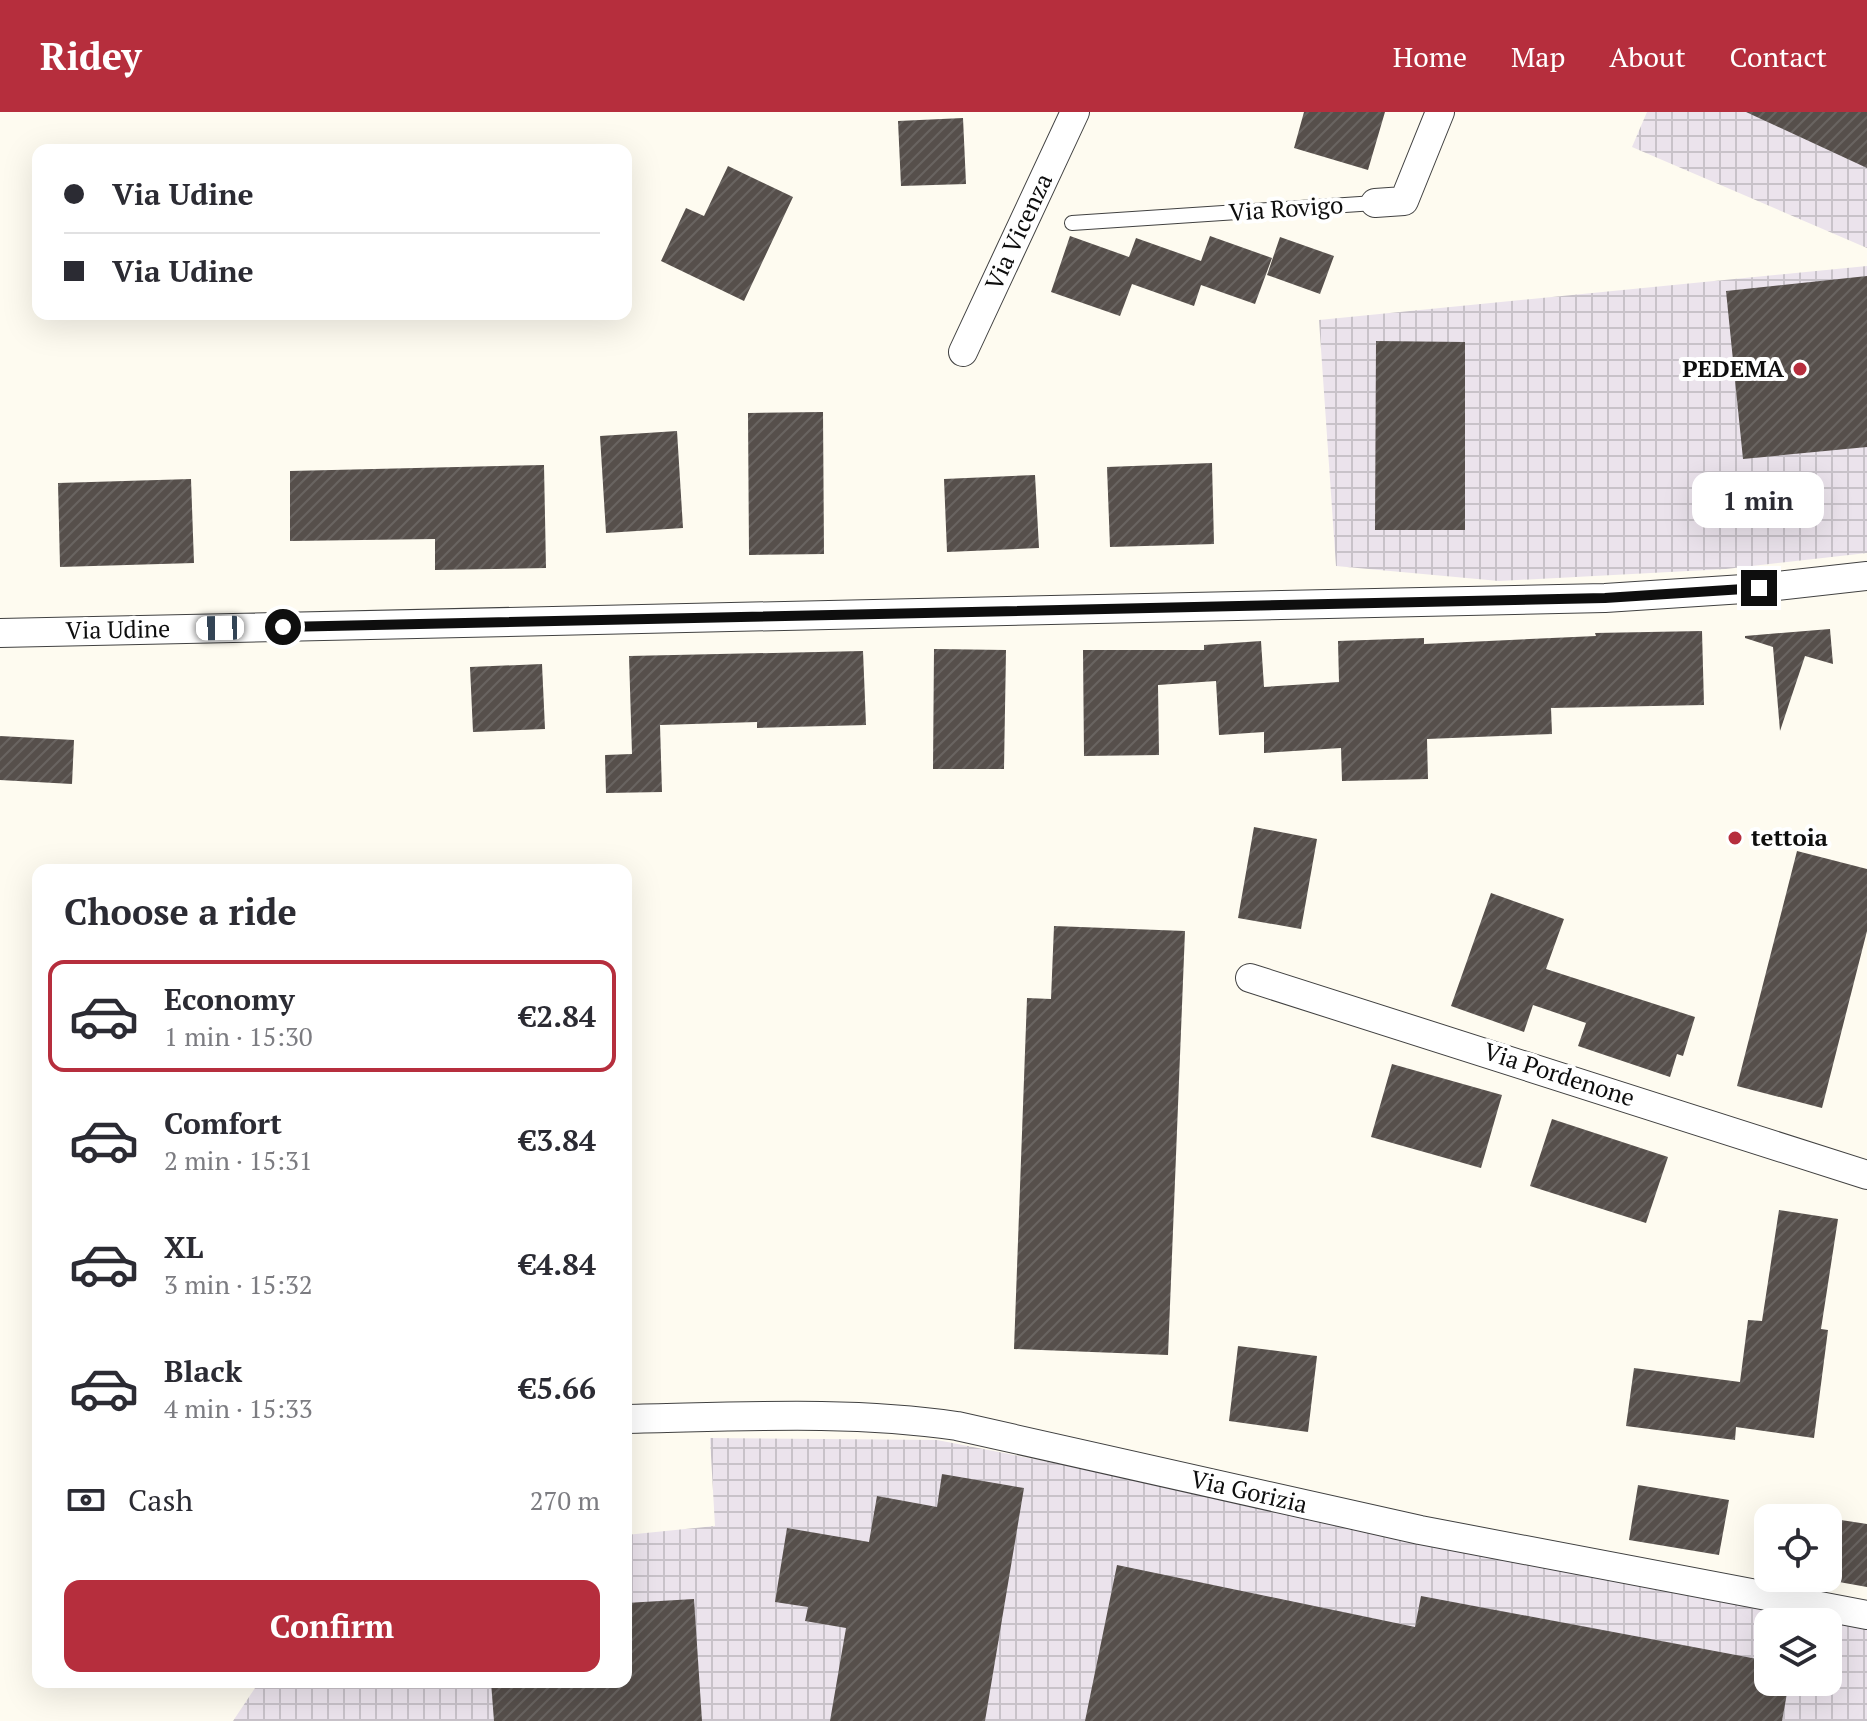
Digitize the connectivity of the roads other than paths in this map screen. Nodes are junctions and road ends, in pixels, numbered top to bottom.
1 (1075, 112) edge
2 (1440, 112) edge
3 (1375, 203) joint
4 (1072, 223) dead end
5 (963, 352) dead end
6 (1867, 576) edge
7 (0, 633) edge
8 (1250, 978) dead end
9 (1867, 1175) edge
10 (632, 1419) edge
11 (1867, 1615) edge

1 - 5 street, Via Vicenza
2 - 3 street, Via Rovigo
3 - 4 lane, Via Rovigo
6 - 7 street, Via Udine
8 - 9 street, Via Pordenone
10 - 11 street, Via Gorizia

